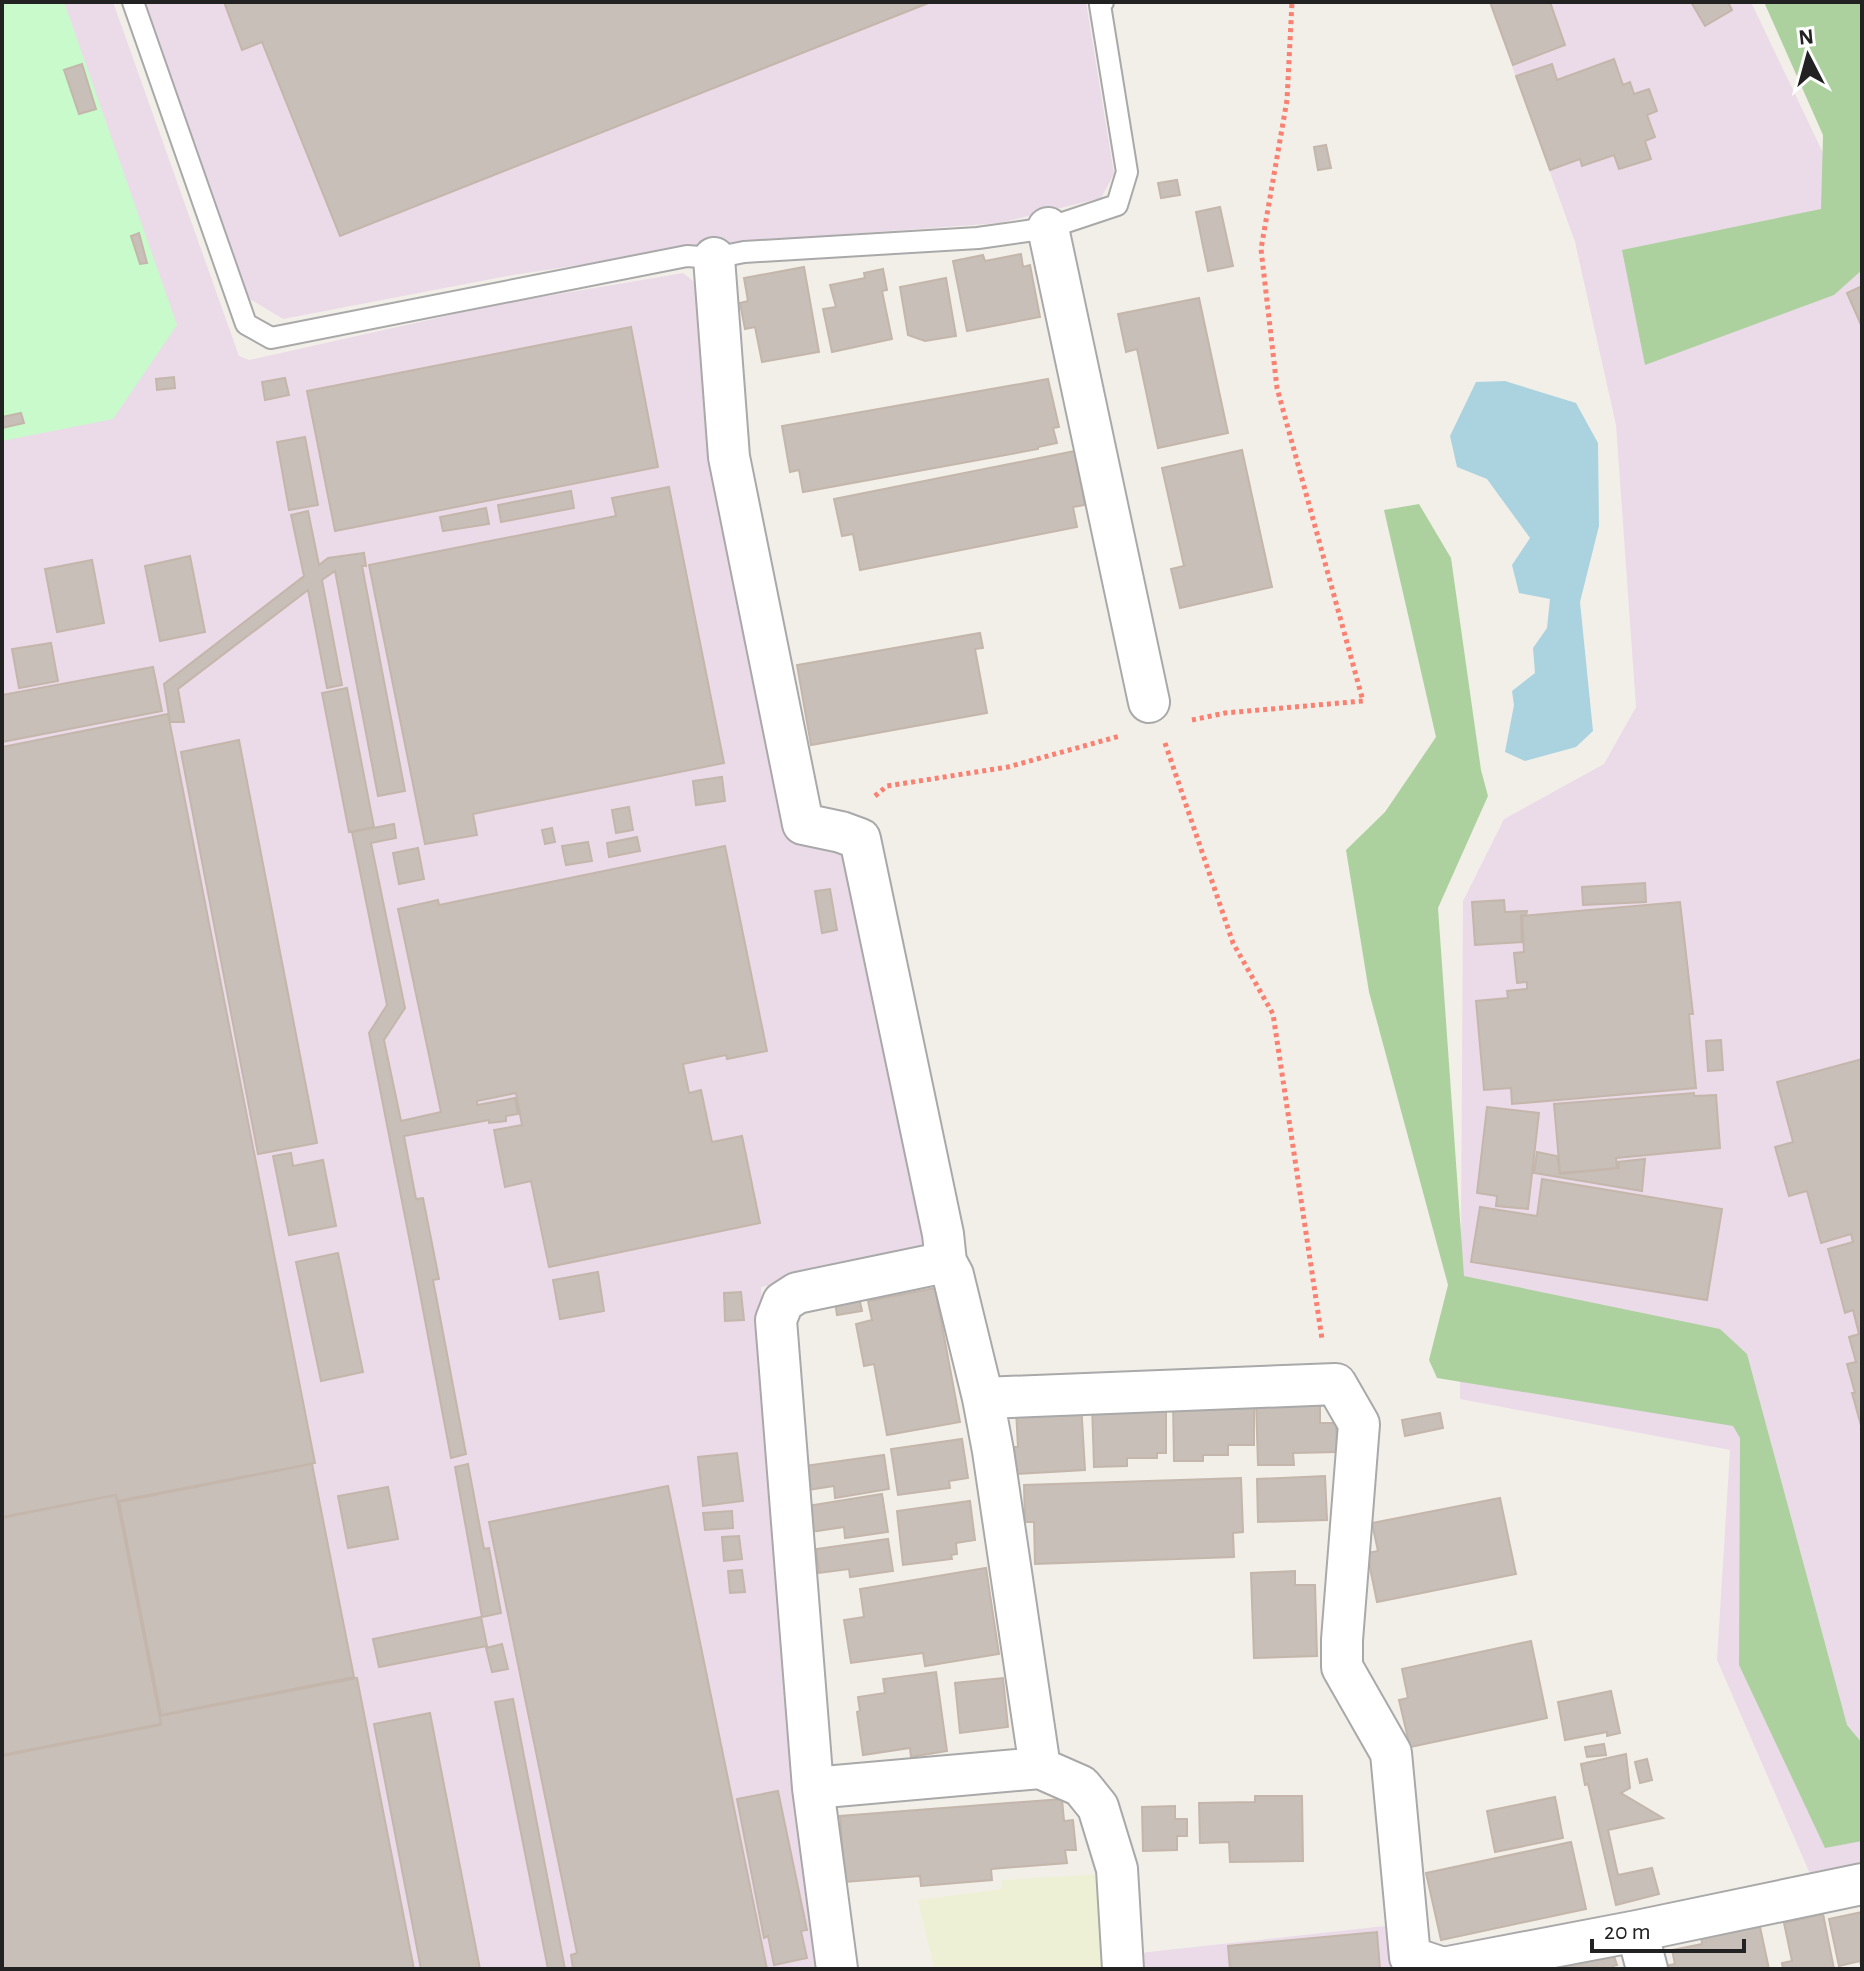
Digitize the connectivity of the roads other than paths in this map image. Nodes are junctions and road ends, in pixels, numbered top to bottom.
1 (133, 2) edge
2 (1103, 2) edge
3 (1048, 228) junction
4 (714, 258) junction
5 (1164, 720) road end
6 (946, 1262) junction
7 (983, 1398) junction
8 (1040, 1768) junction
9 (813, 1788) junction
10 (1862, 1884) edge
11 (1637, 1931) junction
12 (837, 1969) edge
13 (1123, 1969) edge
14 (1647, 1969) edge

1 - 4 lane
2 - 3 lane
3 - 4 lane
3 - 5 street
4 - 6 street
6 - 7 street
6 - 9 street
7 - 8 street
7 - 11 street
8 - 9 street
8 - 13 street
9 - 12 street
10 - 11 street
11 - 14 street

